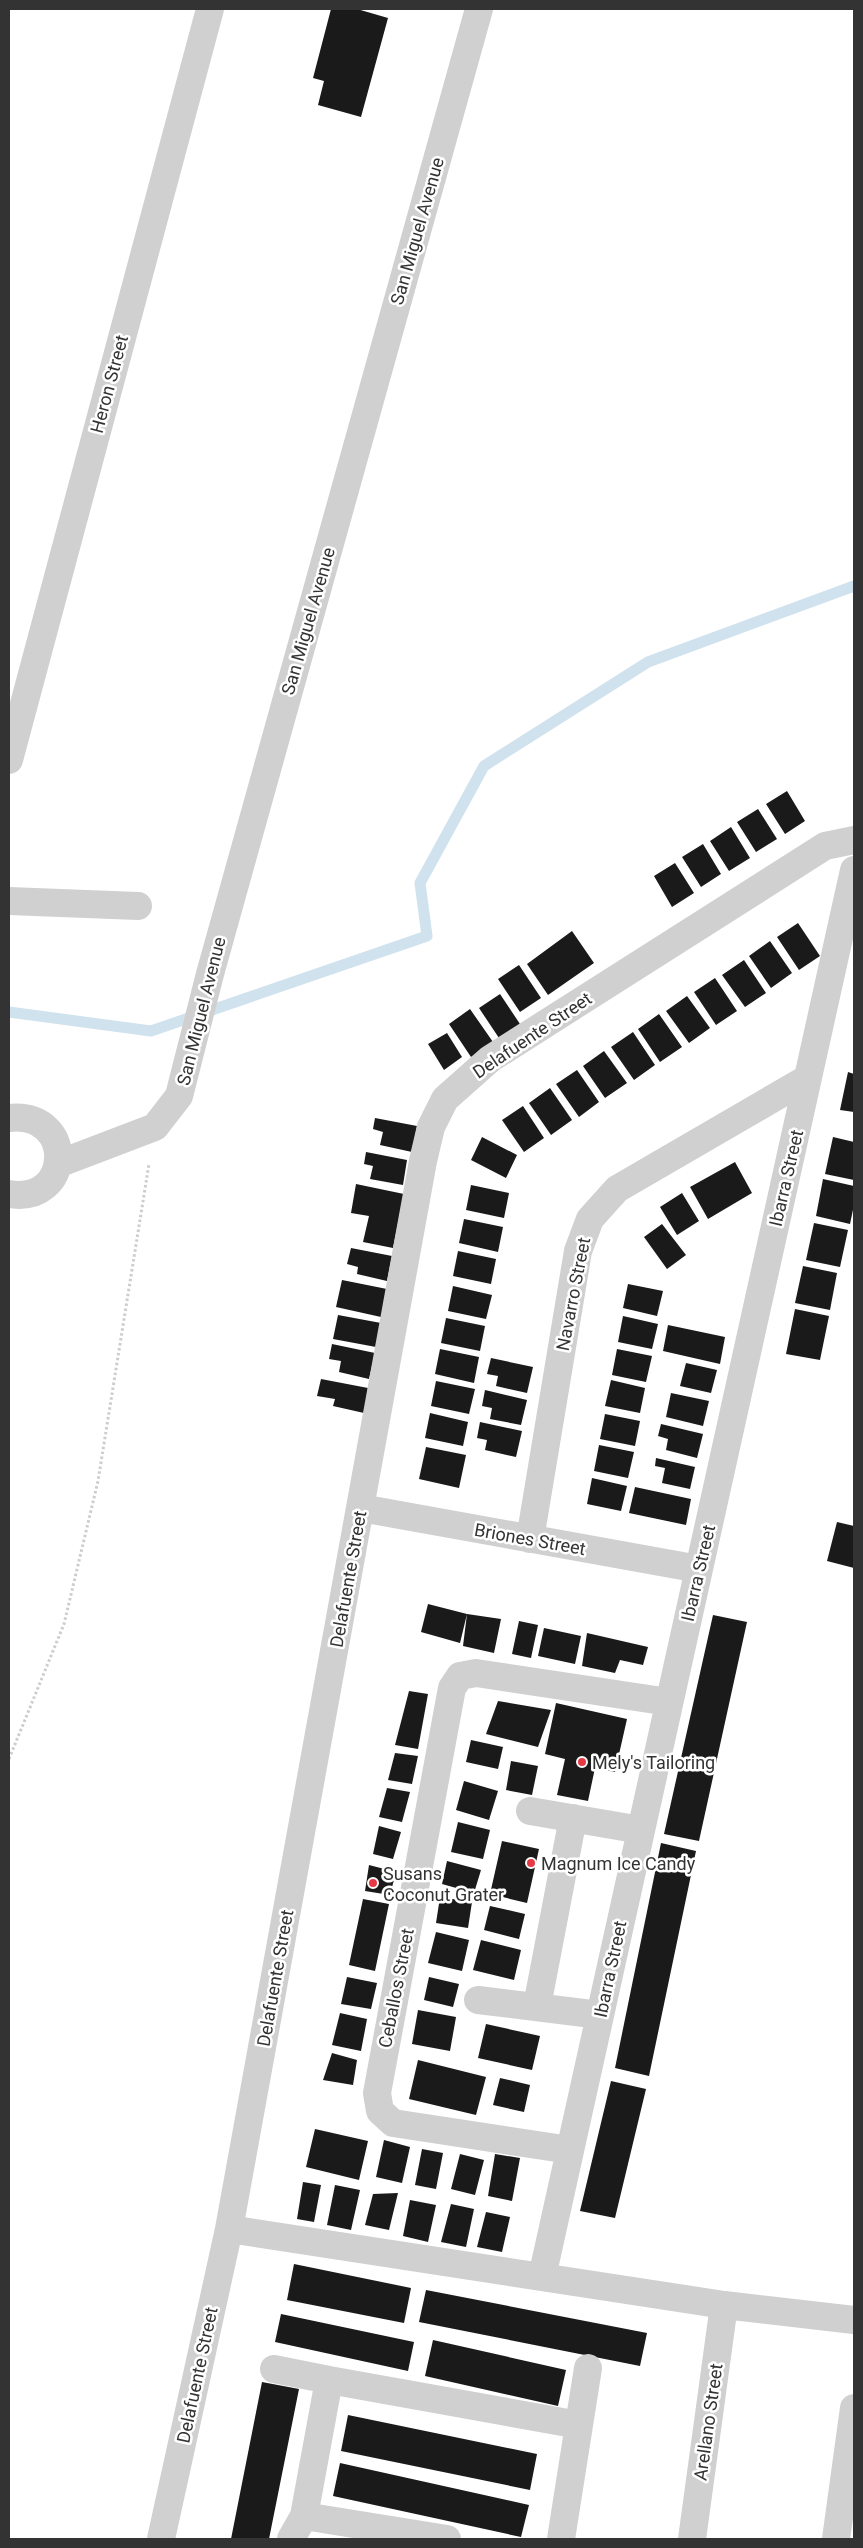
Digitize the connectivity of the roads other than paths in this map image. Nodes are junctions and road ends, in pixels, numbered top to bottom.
1 (210, 9) edge
2 (479, 9) edge
3 (9, 760) edge
4 (854, 840) edge
5 (854, 870) edge
6 (9, 901) edge
7 (138, 906) dead end
8 (808, 1078) junction
9 (9, 1118) edge
10 (58, 1164) junction
11 (9, 1194) edge
12 (361, 1508) junction
13 (530, 1539) junction
14 (698, 1569) junction
15 (669, 1702) junction
16 (530, 1811) dead end
17 (573, 1818) junction
18 (641, 1830) junction
19 (478, 2000) dead end
20 (537, 2006) junction
21 (600, 2015) junction
22 (570, 2150) junction
23 (229, 2228) junction
24 (542, 2277) junction
25 (724, 2305) junction
26 (854, 2320) edge
27 (588, 2368) dead end
28 (274, 2369) dead end
29 (329, 2380) junction
30 (854, 2408) edge
31 (579, 2424) junction
32 (298, 2528) edge
33 (161, 2539) edge
34 (447, 2539) edge
35 (561, 2539) edge
36 (692, 2539) edge
37 (836, 2539) edge

1 - 3 street, Heron Street
2 - 10 street, San Miguel Avenue
4 - 12 street, Delafuente Street
5 - 8 street, Ibarra Street
6 - 7 street
8 - 13 street, Navarro Street
8 - 14 street, Ibarra Street
9 - 10 street
10 - 11 street
12 - 13 street, Briones Street
12 - 23 street, Delafuente Street
13 - 14 street, Briones Street
14 - 15 street, Ibarra Street
15 - 18 street, Ibarra Street
15 - 22 street, Ceballos Street
16 - 17 street
17 - 18 street
17 - 20 street
18 - 21 street, Ibarra Street
19 - 20 street
20 - 21 street
21 - 22 street, Ibarra Street
22 - 24 street, Ibarra Street
23 - 24 street
23 - 33 street, Delafuente Street
24 - 25 street
25 - 26 street
25 - 36 street, Arellano Street
27 - 31 street
28 - 29 street
29 - 31 street
29 - 32 street
30 - 37 street
31 - 35 street
32 - 34 street

